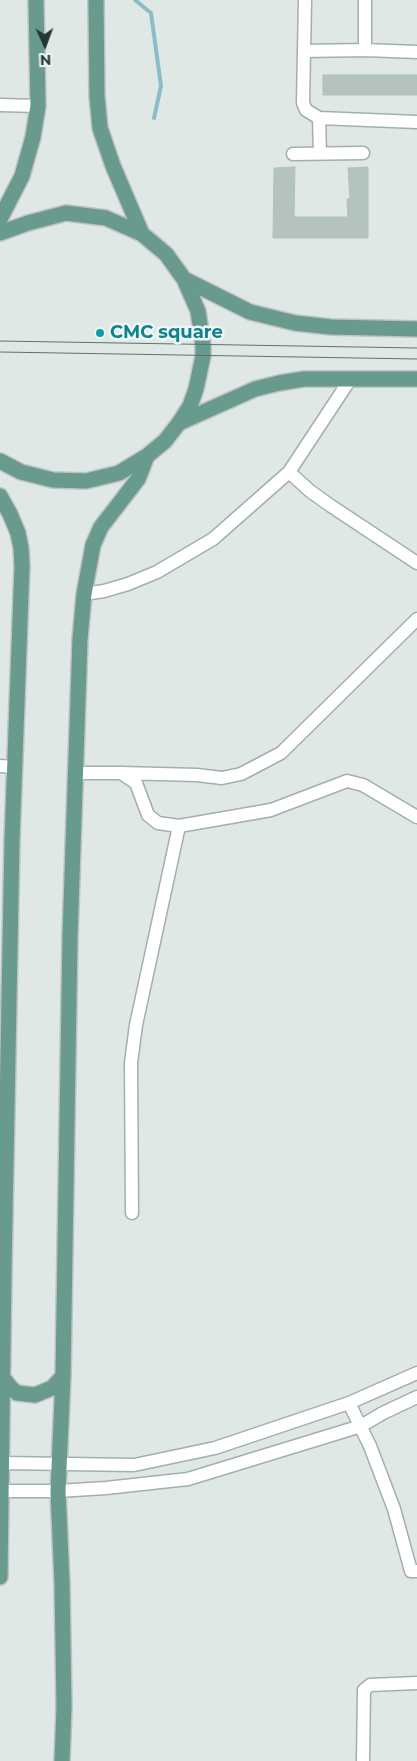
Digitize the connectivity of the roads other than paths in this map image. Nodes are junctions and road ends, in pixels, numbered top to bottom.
1 (36, 0) edge
2 (96, 0) edge
3 (305, 0) edge
4 (365, 0) edge
5 (365, 50) junction
6 (304, 51) junction
7 (417, 52) edge
8 (0, 105) edge
9 (38, 106) junction
10 (319, 118) junction
11 (417, 122) edge
12 (320, 153) junction
13 (363, 153) dead end
14 (293, 154) dead end
15 (0, 219) edge
16 (0, 233) edge
17 (142, 234) junction
18 (184, 279) junction
19 (417, 329) edge
20 (351, 378) junction
21 (417, 379) edge
22 (179, 423) junction
23 (147, 456) junction
24 (0, 461) edge
25 (289, 472) junction
26 (0, 496) edge
27 (417, 563) edge
28 (84, 594) junction
29 (417, 618) edge
30 (7, 766) edge
31 (76, 773) junction
32 (122, 773) junction
33 (417, 817) edge
34 (179, 826) junction
35 (5, 922) edge
36 (3, 1187) edge
37 (132, 1214) dead end
38 (2, 1270) edge
39 (417, 1373) edge
40 (63, 1376) junction
41 (3, 1378) junction
42 (416, 1400) edge
43 (349, 1403) junction
44 (361, 1426) junction
45 (1, 1429) edge
46 (1, 1464) edge
47 (59, 1464) junction
48 (1, 1491) edge
49 (58, 1491) junction
50 (417, 1571) edge
51 (0, 1577) edge
52 (417, 1683) edge
53 (62, 1761) edge
54 (363, 1761) edge

1 - 9 main road
2 - 17 main road
3 - 6 street
4 - 5 street
5 - 6 street
5 - 7 street
6 - 10 street
8 - 9 street
9 - 15 main road
10 - 11 street
10 - 12 street
12 - 13 street
12 - 14 street
16 - 17 main road
17 - 18 main road
18 - 19 main road
18 - 22 main road
20 - 21 main road
20 - 22 main road
20 - 25 street
22 - 23 main road
23 - 24 main road
23 - 28 main road
25 - 27 street
25 - 28 street
26 - 30 main road
28 - 31 main road
29 - 32 street
30 - 35 main road
31 - 32 street
31 - 40 main road
32 - 34 street
33 - 34 street
34 - 37 street
35 - 36 main road
36 - 38 main road
38 - 41 main road
39 - 43 street
40 - 41 main road
40 - 47 main road
41 - 45 main road
42 - 44 street
43 - 44 street
43 - 47 street
44 - 49 street
44 - 50 street
45 - 46 main road
46 - 47 street
46 - 48 main road
47 - 49 main road
48 - 49 street
48 - 51 main road
49 - 53 main road
52 - 54 street

